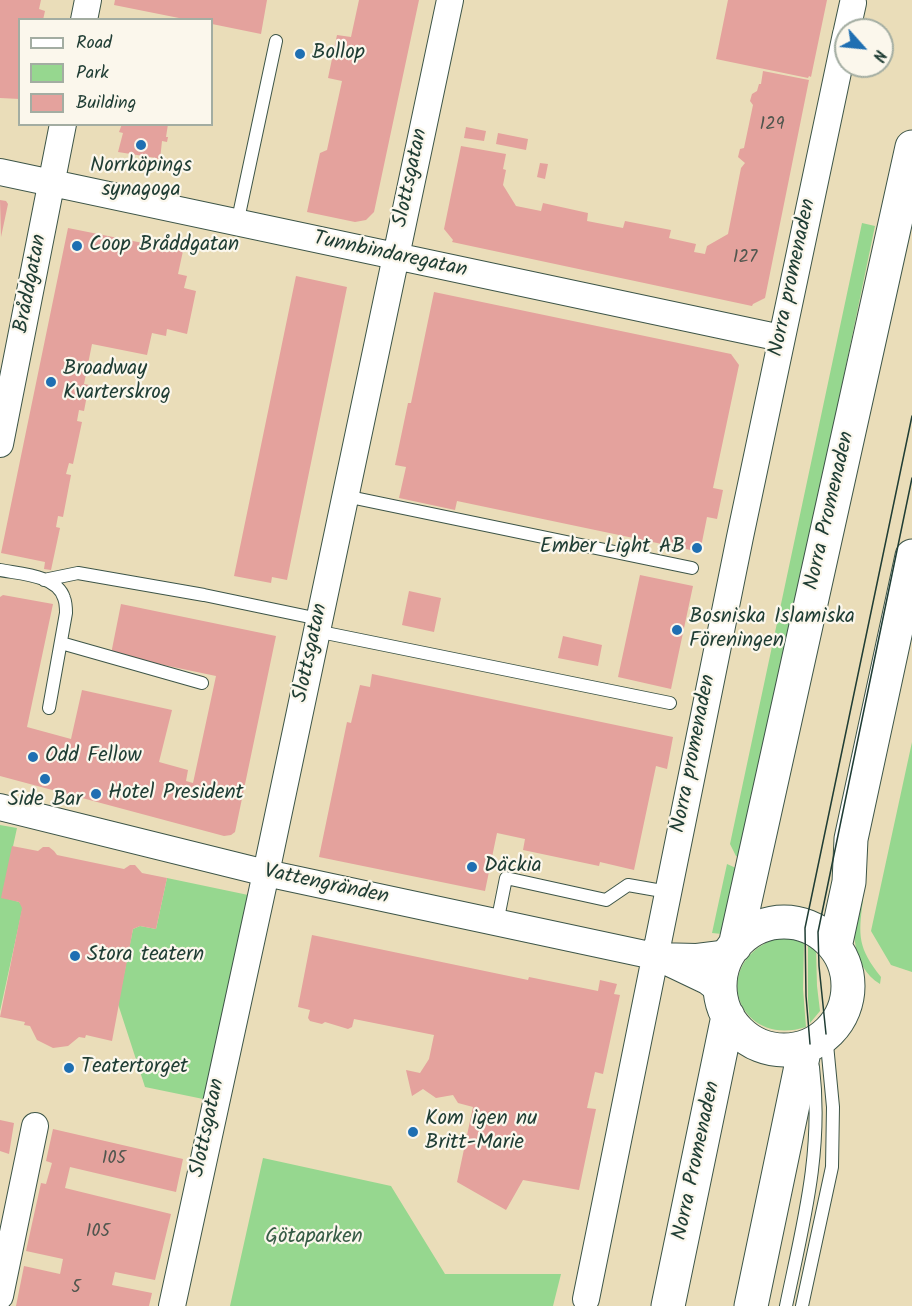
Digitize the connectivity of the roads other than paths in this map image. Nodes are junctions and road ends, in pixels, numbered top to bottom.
1 (88, 0) edge
2 (450, 0) edge
3 (853, 3) dead end
4 (84, 18) edge
5 (849, 18) edge
6 (276, 41) dead end
7 (836, 78) edge
8 (63, 126) edge
9 (912, 147) edge
10 (0, 172) edge
11 (51, 184) junction
12 (237, 224) junction
13 (395, 256) junction
14 (781, 338) junction
15 (0, 444) edge
16 (345, 496) junction
17 (912, 556) edge
18 (692, 568) dead end
19 (0, 570) edge
20 (44, 580) junction
21 (318, 625) junction
22 (61, 643) junction
23 (202, 684) dead end
24 (670, 704) dead end
25 (49, 708) dead end
26 (0, 807) edge
27 (266, 873) junction
28 (668, 892) junction
29 (497, 923) junction
30 (835, 948) junction
31 (732, 949) junction
32 (654, 956) junction
33 (724, 1004) junction
34 (814, 1042) junction
35 (35, 1126) dead end
36 (0, 1296) edge
37 (586, 1299) dead end
38 (172, 1306) edge
39 (668, 1306) edge
40 (751, 1306) edge
41 (786, 1306) edge
42 (802, 1306) edge

1 - 4 street
2 - 13 street, Slottsgatan
3 - 5 street, Norra promenaden
6 - 12 lane
7 - 14 street, Norra promenaden
8 - 11 street, Bråddgatan
9 - 31 main road, Norra Promenaden
10 - 11 street, Tunnbindaregatan
11 - 12 street, Tunnbindaregatan
11 - 15 street, Bråddgatan
12 - 13 street, Tunnbindaregatan
13 - 14 street, Tunnbindaregatan
13 - 16 street, Slottsgatan
14 - 28 street, Norra promenaden
16 - 18 lane
16 - 21 street, Slottsgatan
17 - 30 main road
19 - 20 lane
20 - 21 lane
20 - 22 lane
21 - 24 lane
21 - 27 street, Slottsgatan
22 - 23 lane
22 - 25 lane
26 - 27 street, Vattengränden
27 - 29 street, Vattengränden
27 - 38 street, Slottsgatan
28 - 29 lane
28 - 32 street, Norra promenaden
29 - 32 street, Vattengränden
30 - 31 main road
30 - 34 main road
31 - 32 street, Vattengränden
31 - 33 main road
32 - 33 street, Vattengränden
32 - 37 street, Norra promenaden
33 - 34 main road
33 - 39 main road, Norra Promenaden
34 - 40 main road
34 - 41 lane
34 - 42 lane
35 - 36 street

